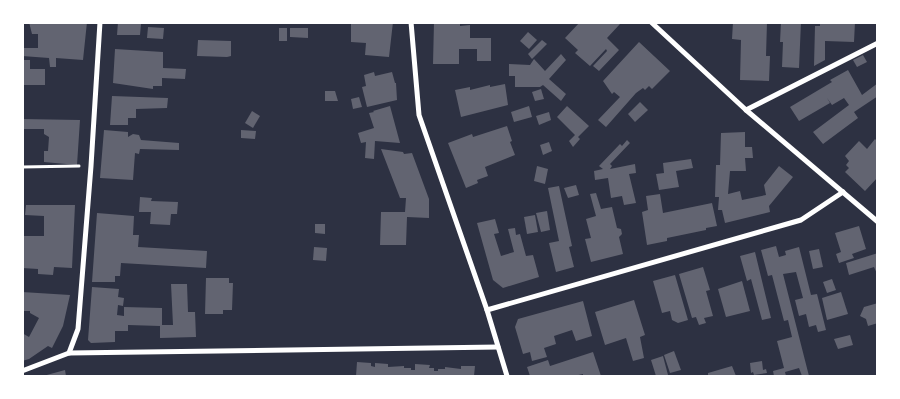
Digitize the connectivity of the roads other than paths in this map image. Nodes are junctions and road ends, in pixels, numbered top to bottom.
1 (100, 22) edge
2 (411, 22) edge
3 (651, 22) edge
4 (878, 43) edge
5 (746, 110) junction
6 (843, 192) junction
7 (878, 222) edge
8 (487, 310) junction
9 (498, 347) junction
10 (69, 353) junction
11 (22, 371) edge
12 (507, 376) edge

1 - 10 street
2 - 8 street
3 - 5 street
4 - 5 street
5 - 6 street
6 - 7 street
6 - 8 street
8 - 9 street
9 - 10 street
9 - 12 street
10 - 11 street

